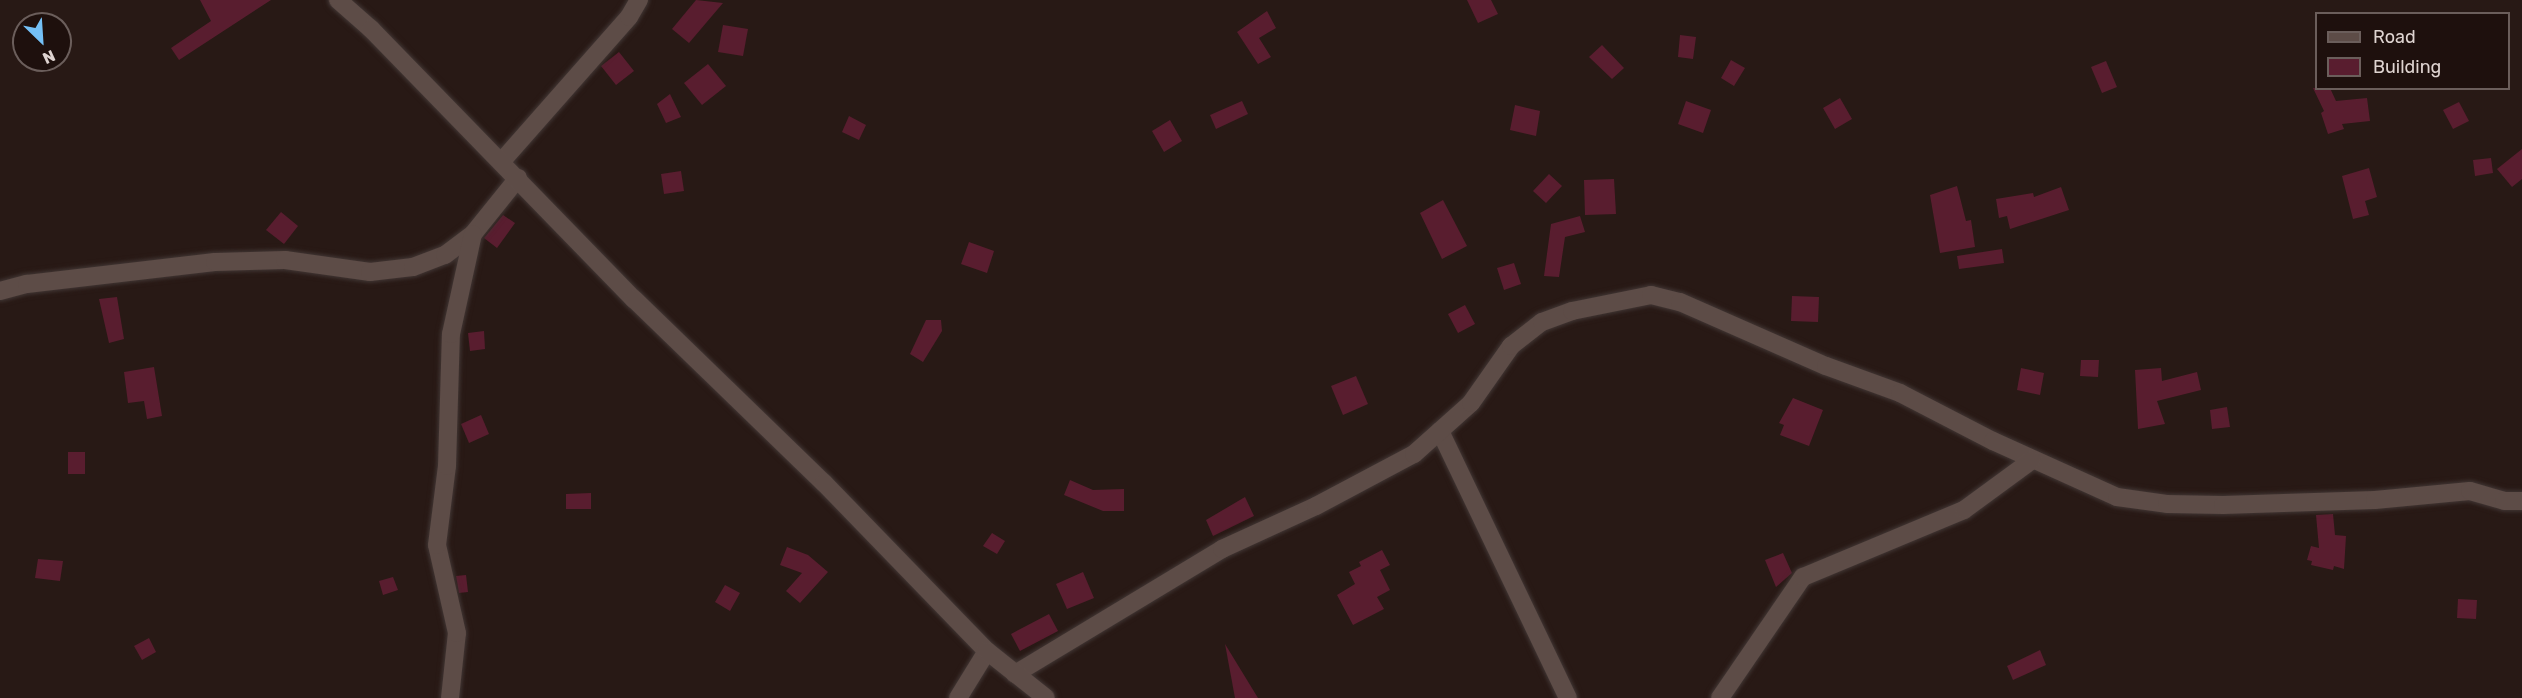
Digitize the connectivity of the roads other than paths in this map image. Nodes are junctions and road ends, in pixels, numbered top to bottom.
1 (338, 0) edge
2 (639, 0) edge
3 (502, 161) junction
4 (518, 178) junction
5 (473, 234) junction
6 (0, 291) edge
7 (1440, 431) junction
8 (2032, 460) junction
9 (2522, 501) edge
10 (987, 651) junction
11 (1016, 674) junction
12 (450, 698) edge
13 (958, 698) edge
14 (1046, 698) edge
15 (1568, 698) edge
16 (1720, 698) edge

1 - 3 street
2 - 3 street
3 - 4 street
4 - 5 street
4 - 10 street
5 - 6 street
5 - 12 street
7 - 8 street
7 - 11 street
7 - 15 street
8 - 9 street
8 - 16 street
10 - 11 street
10 - 13 street
11 - 14 street

